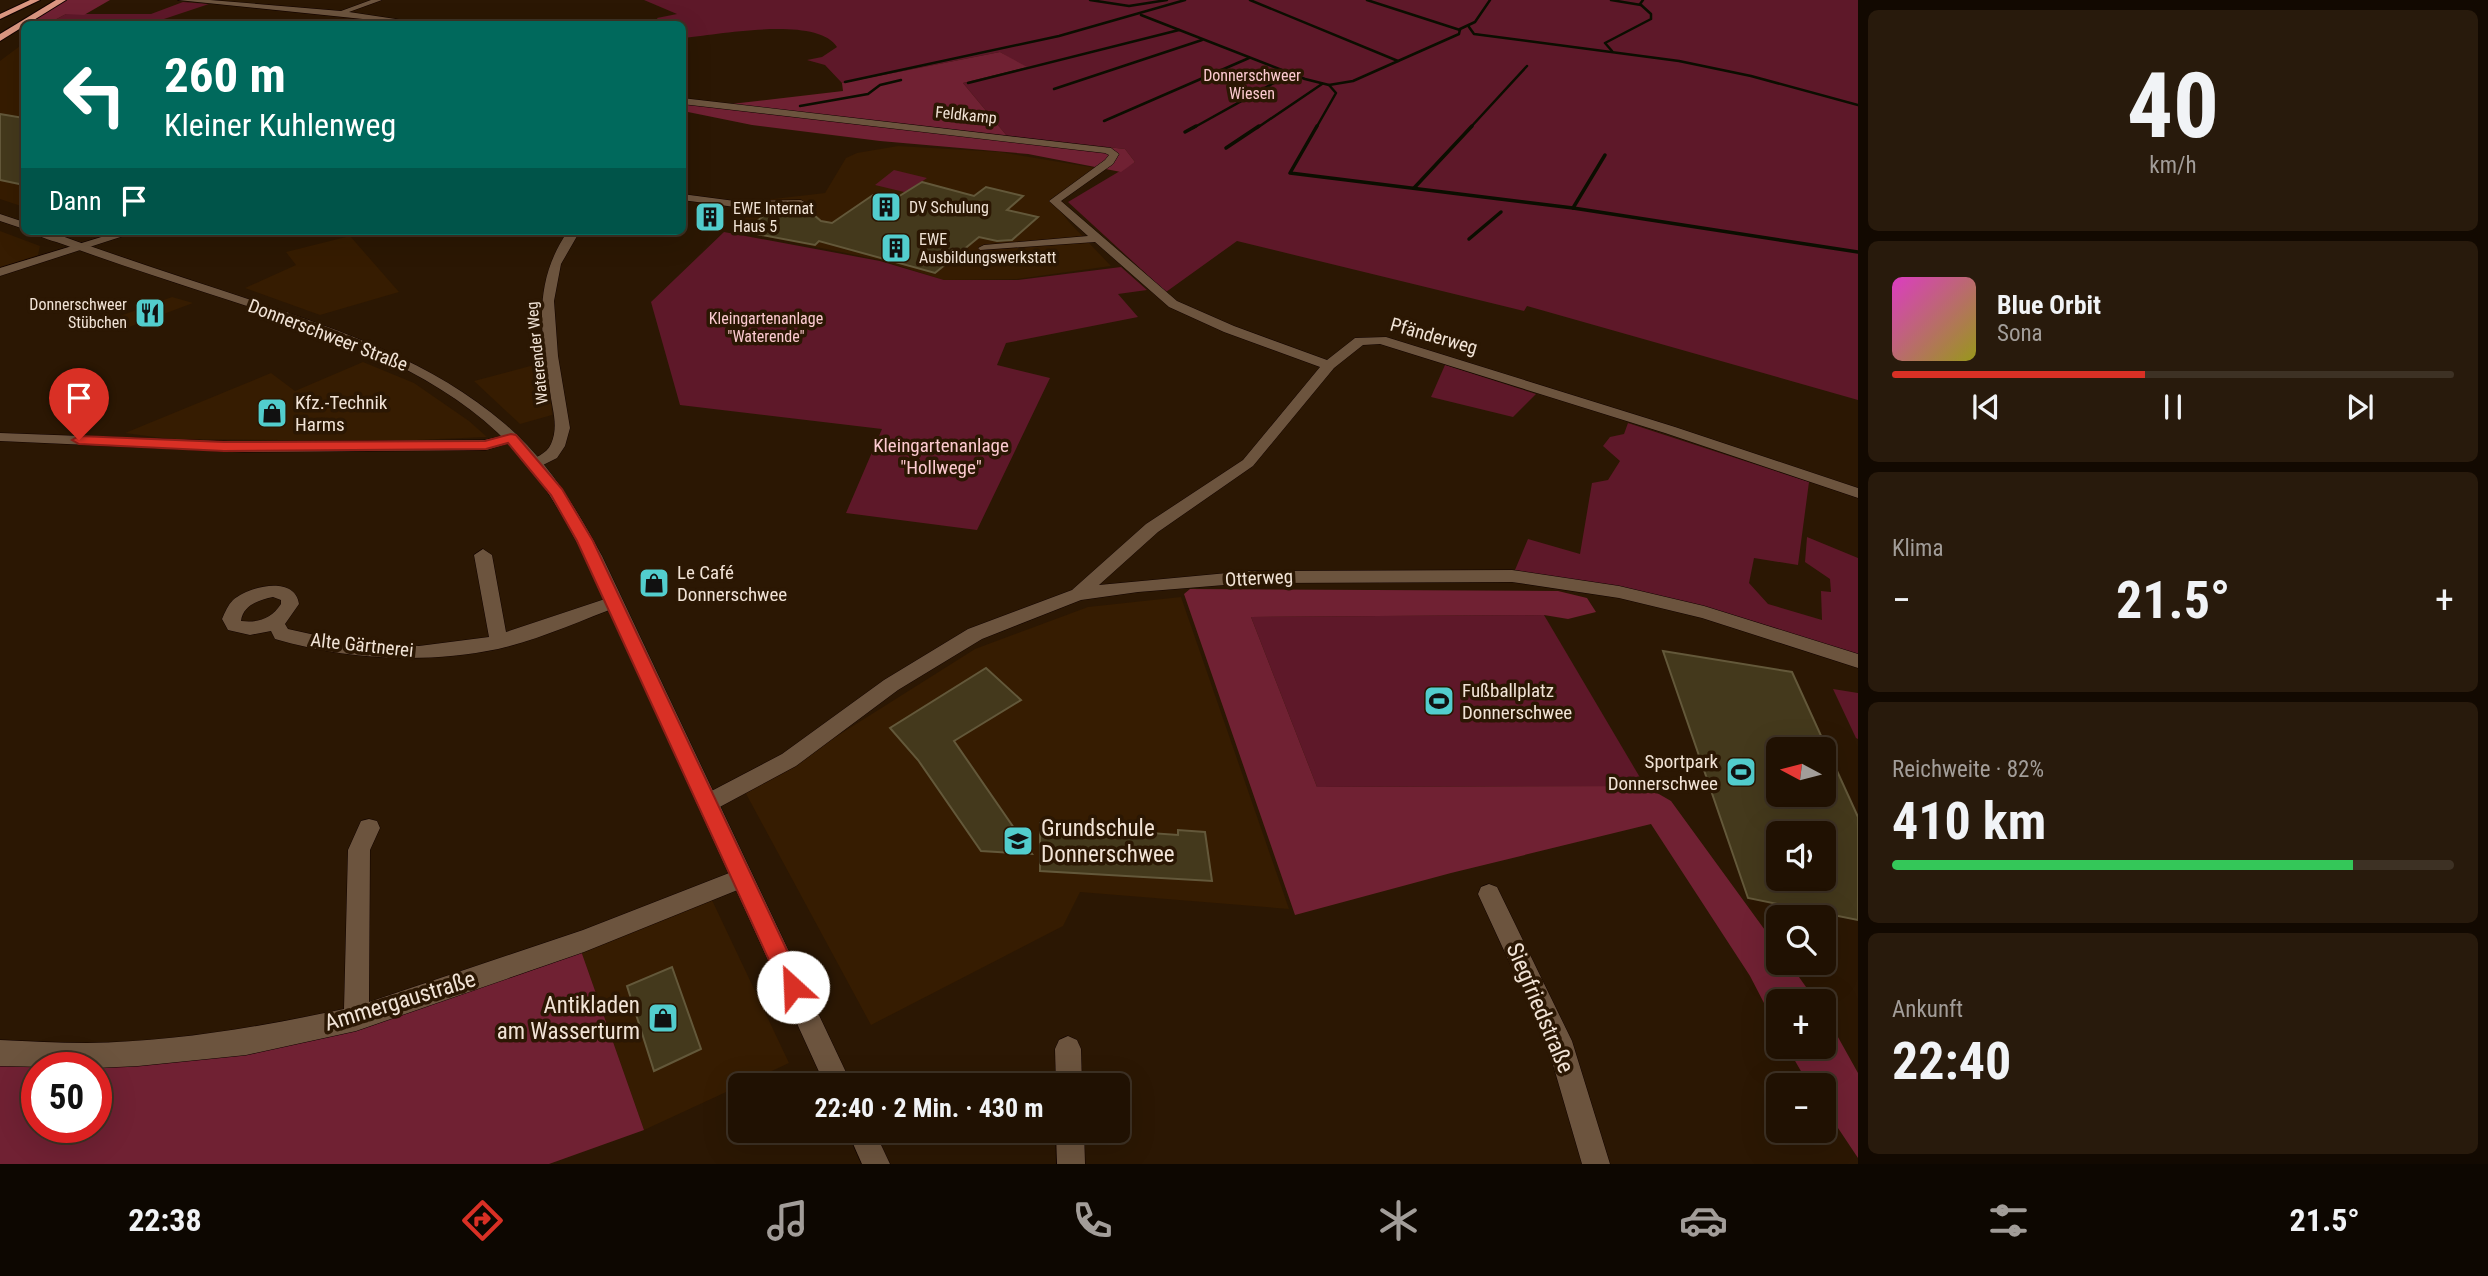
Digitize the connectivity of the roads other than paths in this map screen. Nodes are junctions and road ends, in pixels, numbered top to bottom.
1 (36, 0) edge
2 (42, 0) edge
3 (55, 0) edge
4 (62, 0) edge
5 (182, 0) edge
6 (378, 0) edge
7 (338, 13) junction
8 (0, 19) edge
9 (28, 21) edge
10 (401, 21) edge
11 (21, 25) edge
12 (0, 30) edge
13 (0, 38) edge
14 (686, 101) edge
15 (686, 198) edge
16 (801, 203) dead end
17 (0, 217) edge
18 (21, 225) edge
19 (48, 235) edge
20 (120, 235) edge
21 (571, 235) edge
22 (1096, 239) junction
23 (81, 247) junction
24 (984, 248) dead end
25 (0, 272) edge
26 (1329, 366) junction
27 (0, 437) edge
28 (511, 438) junction
29 (536, 464) junction
30 (1858, 493) edge
31 (483, 555) dead end
32 (1078, 594) junction
33 (614, 602) junction
34 (274, 622) dead end
35 (499, 642) junction
36 (1858, 661) edge
37 (708, 803) junction
38 (369, 828) dead end
39 (742, 878) junction
40 (1489, 894) dead end
41 (356, 1019) junction
42 (1068, 1049) dead end
43 (0, 1053) edge
44 (833, 1073) edge
45 (1069, 1073) edge
46 (866, 1143) edge
47 (1070, 1143) edge
48 (876, 1164) edge
49 (1071, 1164) edge
50 (1596, 1164) edge

1 - 8 highway
2 - 8 highway
3 - 12 highway
4 - 9 highway
5 - 7 street
6 - 7 street
7 - 10 street
11 - 13 highway
14 - 22 street, Feldkamp
15 - 16 street
17 - 18 street
19 - 23 street, Donnerschweer Straße
20 - 23 street
21 - 29 street, Waterender Weg
22 - 24 street
22 - 26 street, Feldkamp
23 - 25 street
23 - 28 street, Donnerschweer Straße
26 - 30 street, Pfänderweg
26 - 32 street, Pfänderweg
27 - 28 street
28 - 29 street, Donnerschweer Straße
29 - 33 street, Donnerschweer Straße
31 - 35 street
32 - 36 street, Otterweg
32 - 37 street, Otterweg
33 - 35 street, Alte Gärtnerei
33 - 37 street, Donnerschweer Straße
34 - 35 street, Alte Gärtnerei
37 - 39 street, Donnerschweer Straße
38 - 41 street
39 - 41 street, Ammergaustraße
39 - 44 street, Donnerschweer Straße
40 - 50 street, Siegfriedstraße
41 - 43 street, Ammergaustraße
42 - 45 street
46 - 48 street
47 - 49 street

